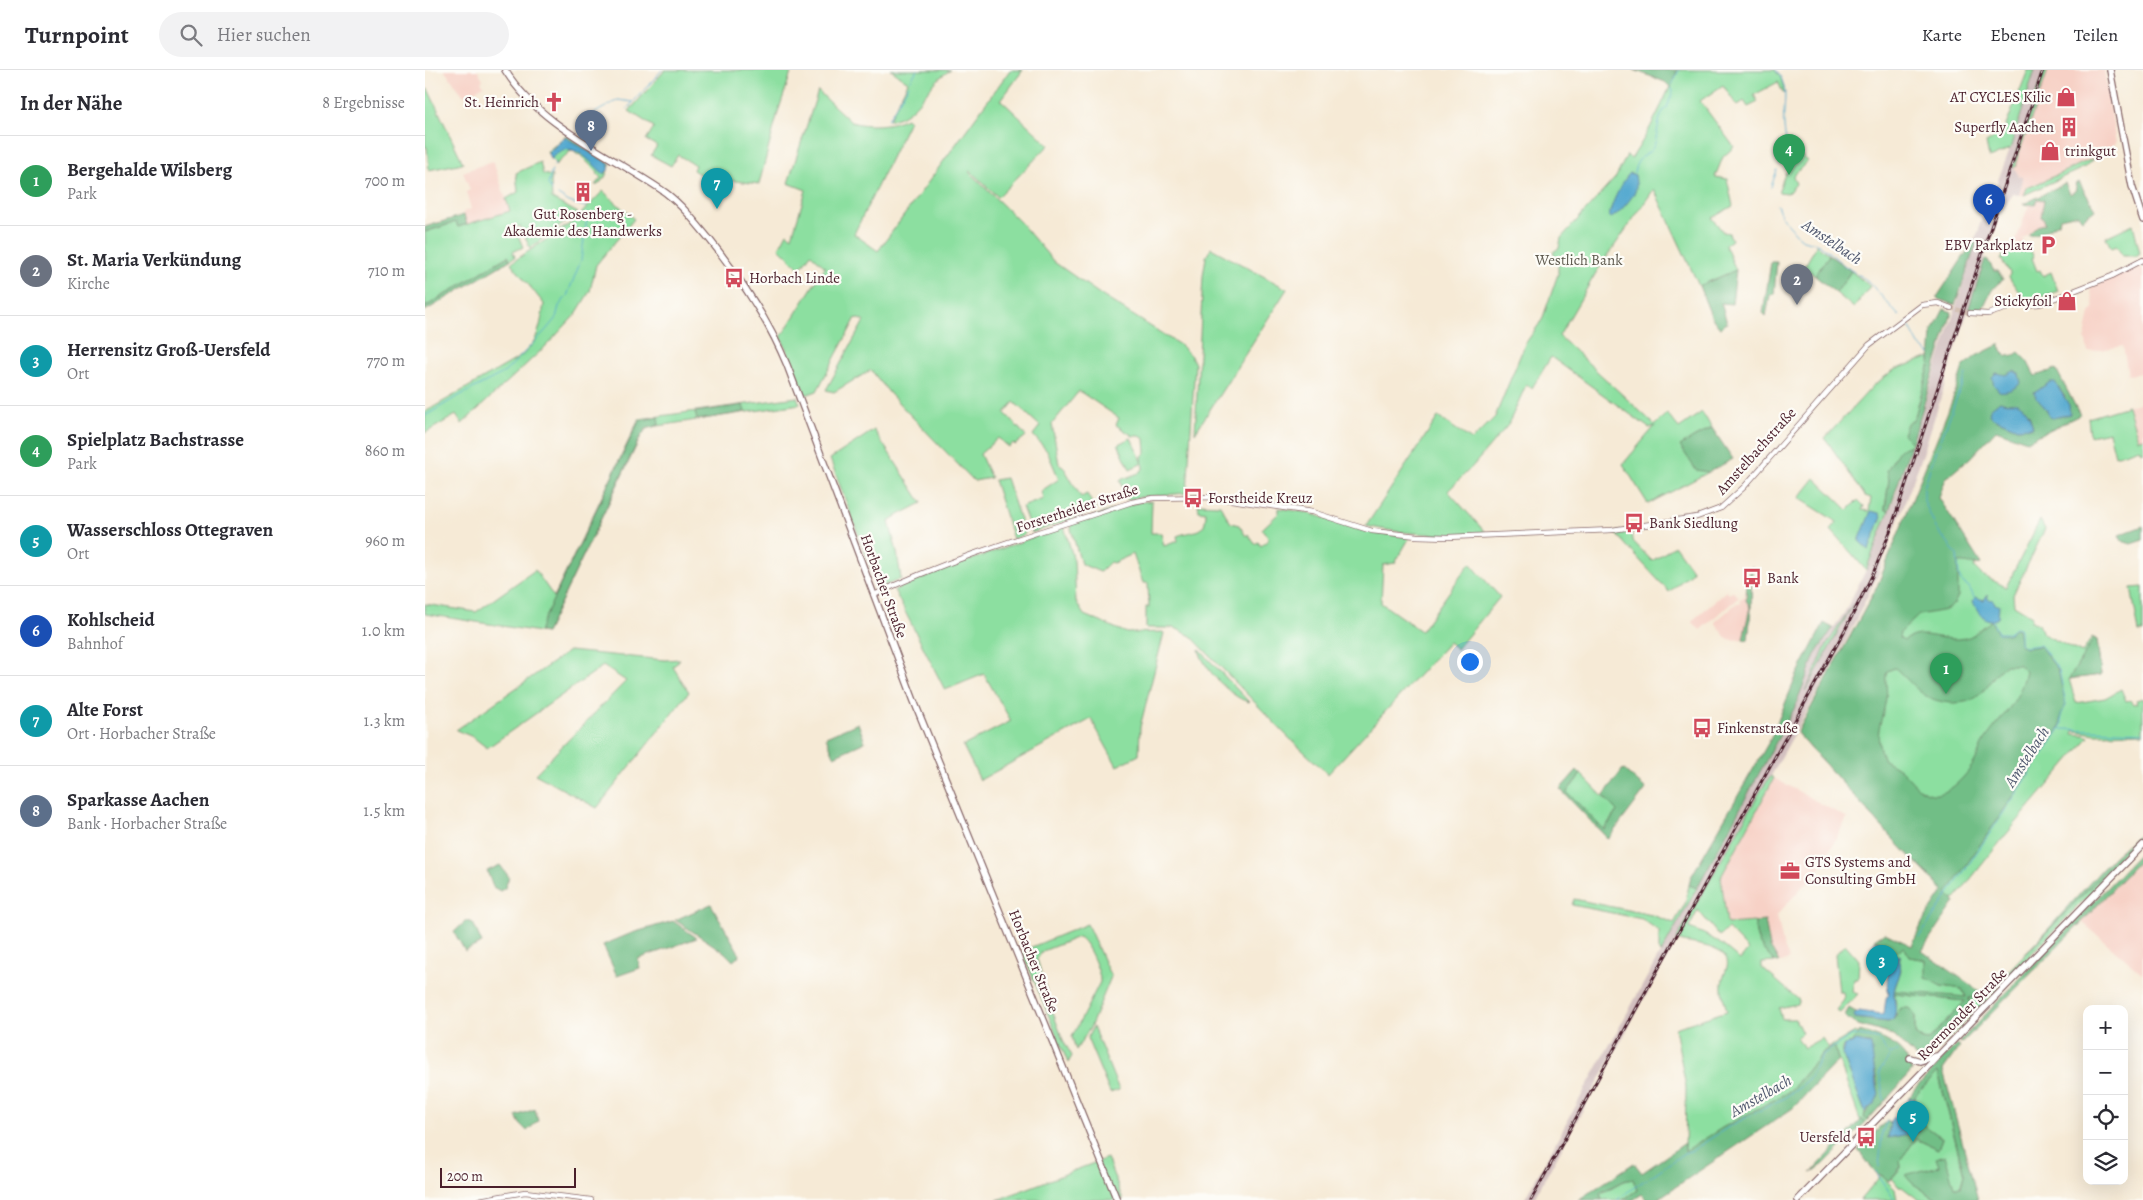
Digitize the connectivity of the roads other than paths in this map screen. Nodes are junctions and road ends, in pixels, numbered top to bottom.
1 (505, 70) edge
2 (2110, 70) edge
3 (2143, 220) edge
4 (2143, 260) edge
5 (1951, 308) tunnel mouth
6 (1970, 313) tunnel mouth
7 (1502, 535) joint
8 (874, 595) junction
9 (2143, 845) edge
10 (1940, 1054) junction
11 (1910, 1058) dead end
12 (479, 1200) edge
13 (591, 1200) edge
14 (1117, 1200) edge
15 (1798, 1200) edge

1 - 8 main road, Horbacher Straße
2 - 3 main road
4 - 6 street
5 - 7 street, Amstelbachstraße
7 - 8 street, Forsterheider Straße
8 - 14 main road, Horbacher Straße
9 - 10 main road, Roermonder Straße
10 - 11 main road
10 - 15 main road, Roermonder Straße
12 - 13 street

